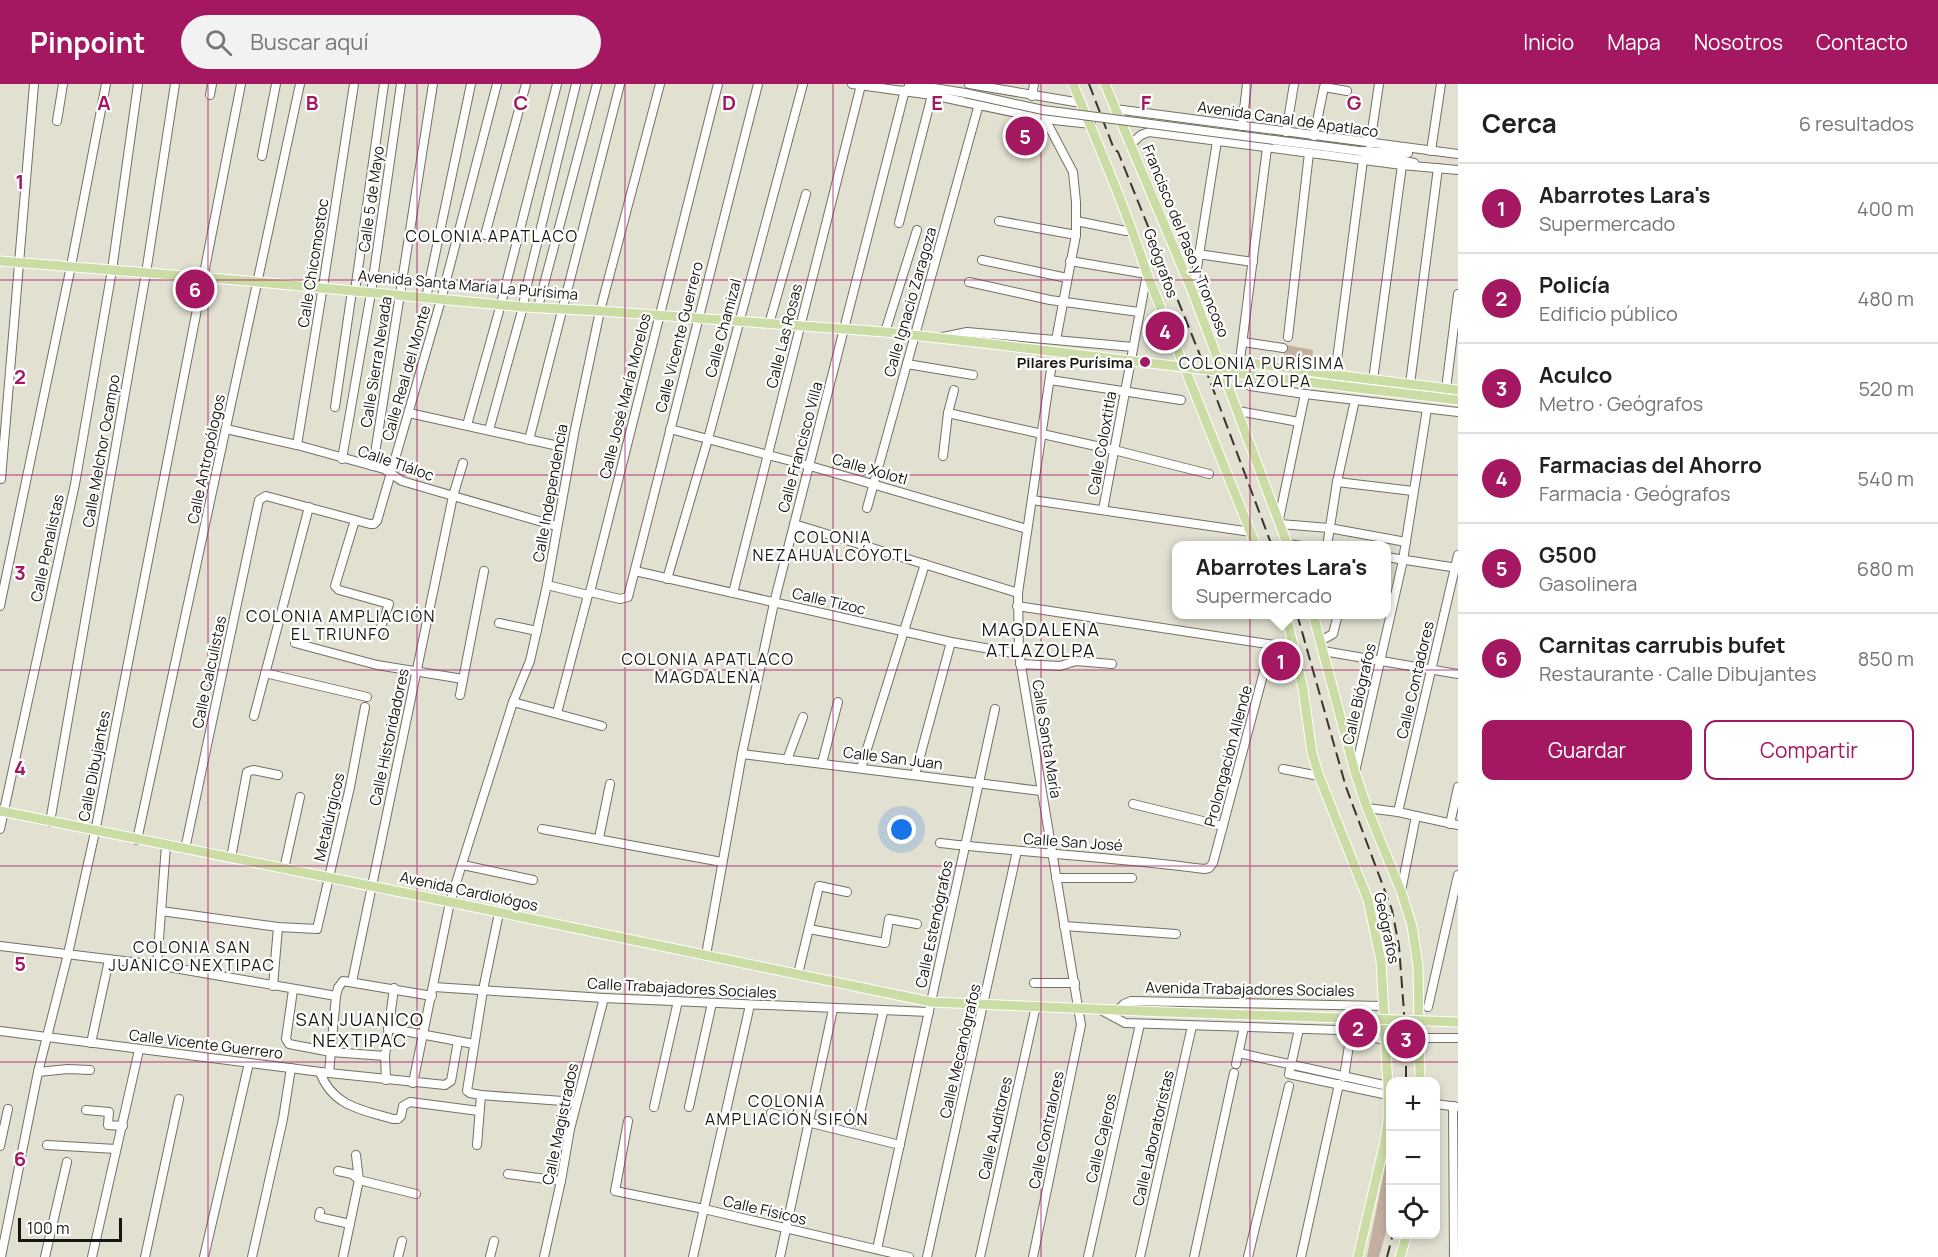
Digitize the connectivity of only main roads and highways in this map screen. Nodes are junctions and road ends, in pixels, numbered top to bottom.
1 (1073, 84) edge
2 (1106, 84) edge
3 (0, 261) edge
4 (1217, 358) junction
5 (1458, 390) edge
6 (1458, 400) edge
7 (1254, 541) edge
8 (1287, 541) edge
9 (1286, 619) edge
10 (1314, 619) edge
11 (2, 812) edge
12 (931, 1002) joint
13 (1458, 1022) edge
14 (1420, 1077) edge
15 (1405, 1239) edge
16 (1358, 1257) edge
17 (1400, 1257) edge

1 - 7 main road, Geógrafos
2 - 4 main road, Francisco del Paso y Troncoso
3 - 6 main road, Avenida Santa María La Purísima, bridge
4 - 5 main road
4 - 8 main road, Francisco del Paso y Troncoso
9 - 16 main road, Geógrafos
10 - 14 main road
11 - 12 main road, Avenida Cardiológos
12 - 13 main road, Avenida Trabajadores Sociales, bridge
15 - 17 main road

